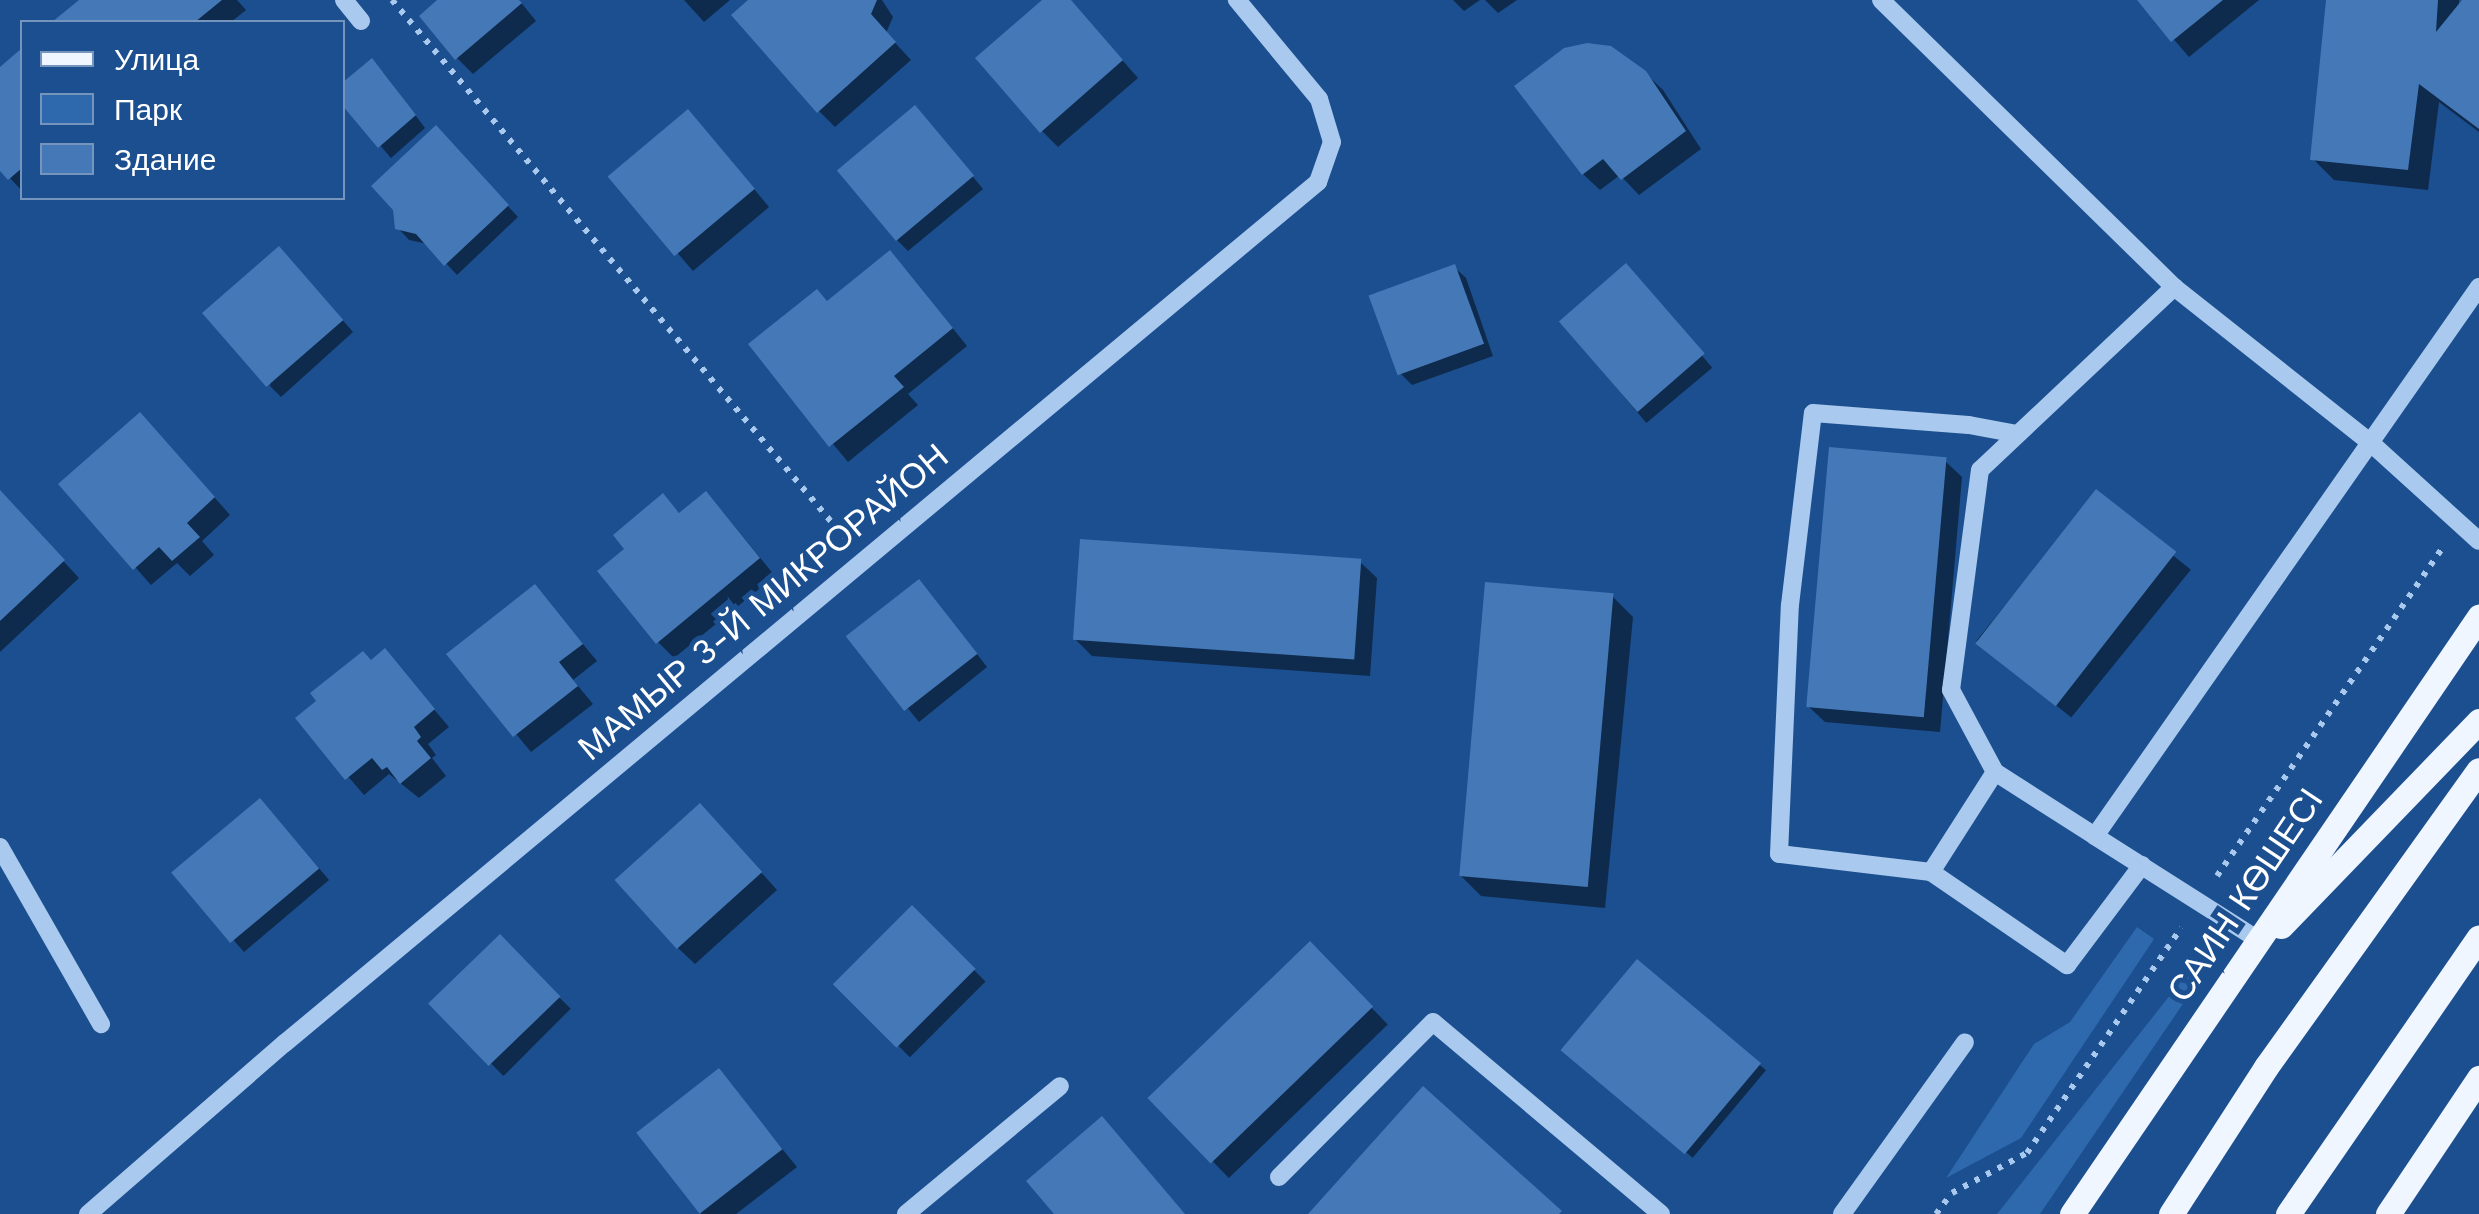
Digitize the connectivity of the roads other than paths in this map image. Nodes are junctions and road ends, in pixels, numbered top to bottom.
1 (344, 0) edge
2 (1237, 0) edge
3 (1881, 0) edge
4 (361, 20) dead end
5 (2174, 287) junction
6 (2479, 287) edge
7 (2017, 434) junction
8 (2372, 444) junction
9 (2479, 541) edge
10 (2479, 617) edge
11 (2479, 722) edge
12 (2479, 770) edge
13 (1995, 772) junction
14 (2095, 836) junction
15 (0, 848) edge
16 (2142, 865) junction
17 (1932, 872) junction
18 (2479, 938) edge
19 (2256, 939) junction
20 (2233, 976) junction
21 (100, 1024) dead end
22 (1965, 1042) dead end
23 (2479, 1056) edge
24 (2479, 1078) edge
25 (1060, 1086) dead end
26 (2442, 1130) junction
27 (1279, 1177) dead end
28 (88, 1214) edge
29 (906, 1214) edge
30 (1660, 1214) edge
31 (1842, 1214) edge
32 (2076, 1214) edge
33 (2170, 1214) edge
34 (2288, 1214) edge
35 (2388, 1214) edge

1 - 4 street
2 - 28 street, МАМЫР 3-Й МИКРОРАЙОН
3 - 5 street
5 - 7 street
5 - 8 street
6 - 8 street
7 - 13 street
7 - 17 street
8 - 9 street
8 - 14 street
10 - 19 main road, САИН КӨШЕСІ
11 - 20 main road
12 - 33 main road
13 - 14 street
13 - 17 street
14 - 16 street
15 - 21 street
16 - 17 street
16 - 19 street
18 - 34 main road
19 - 20 main road, САИН КӨШЕСІ
20 - 32 main road, САИН КӨШЕСІ
22 - 31 street
23 - 26 main road
24 - 26 main road
25 - 29 street
26 - 35 main road
27 - 30 street

